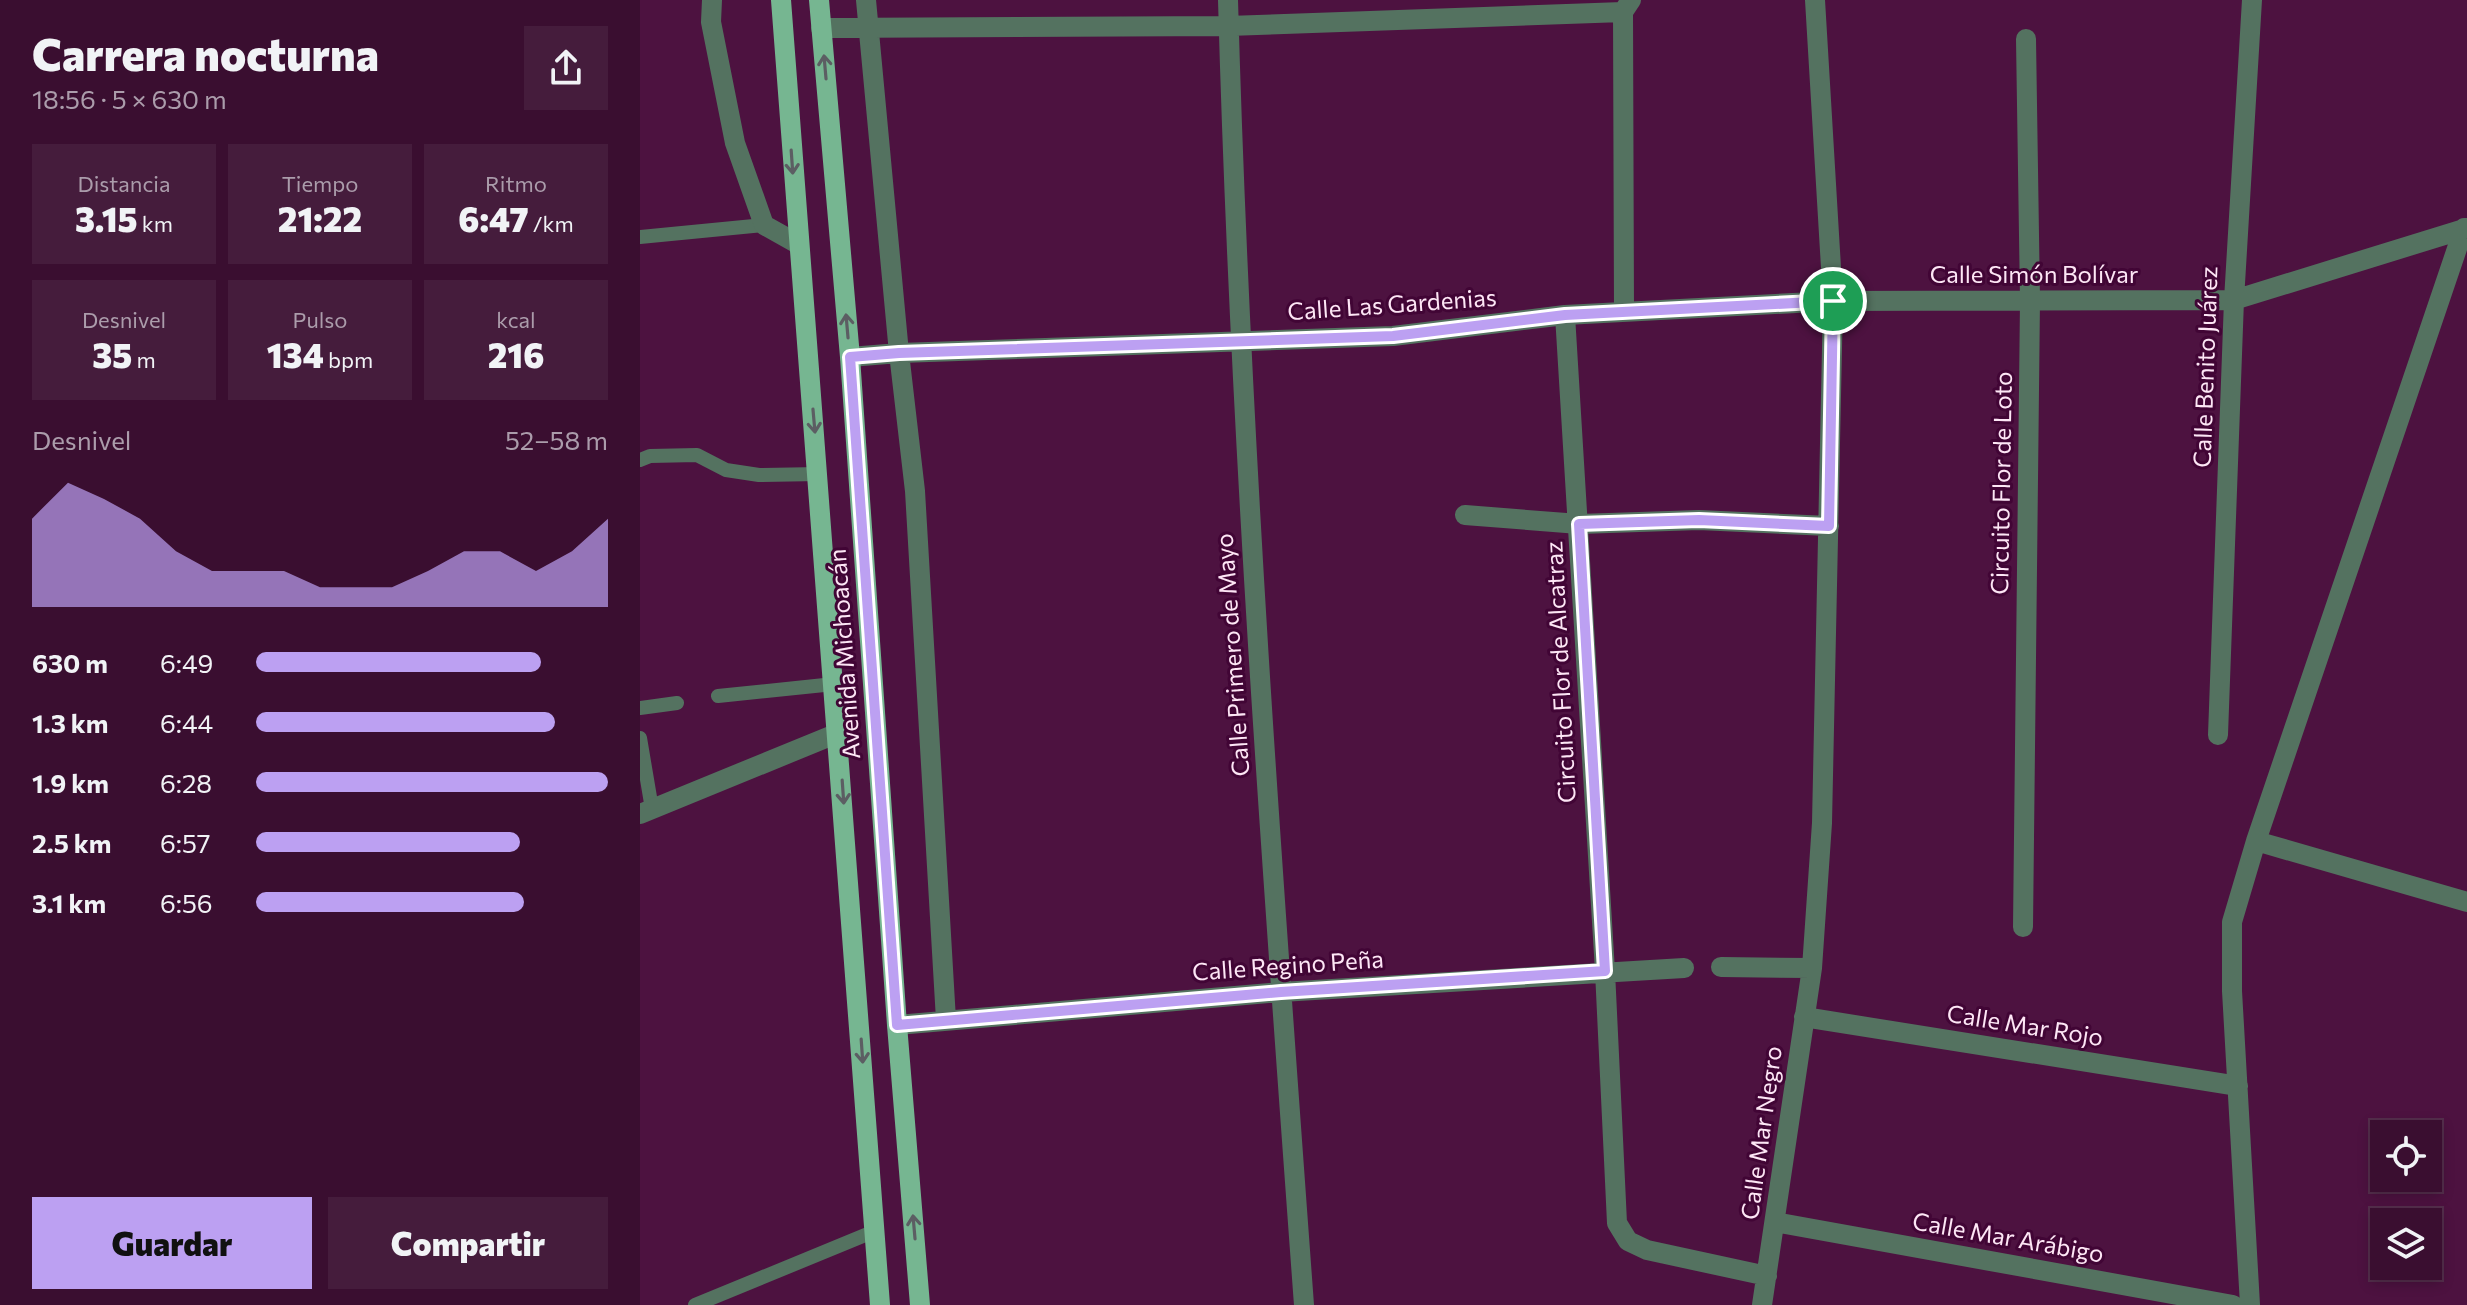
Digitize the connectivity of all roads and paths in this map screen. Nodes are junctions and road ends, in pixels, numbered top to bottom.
1 (712, 0) edge
2 (781, 0) edge
3 (819, 0) edge
4 (866, 0) edge
5 (1228, 0) edge
6 (1815, 0) edge
7 (2252, 0) edge
8 (1627, 6) edge
9 (1228, 26) junction
10 (821, 28) junction
11 (867, 28) junction
12 (2026, 39) dead end
13 (764, 225) junction
14 (2465, 228) edge
15 (640, 237) edge
16 (798, 244) junction
17 (2030, 300) junction
18 (2234, 300) junction
19 (1833, 301) junction
20 (1624, 311) junction
21 (1565, 315) junction
22 (1239, 341) junction
23 (899, 353) junction
24 (850, 357) junction
25 (640, 460) edge
26 (819, 474) junction
27 (1465, 515) dead end
28 (1579, 524) junction
29 (1829, 526) junction
30 (834, 684) junction
31 (718, 696) dead end
32 (677, 703) dead end
33 (640, 708) edge
34 (838, 733) junction
35 (2218, 735) dead end
36 (640, 738) edge
37 (646, 811) edge
38 (2256, 841) junction
39 (2467, 900) edge
40 (2023, 927) dead end
41 (1721, 967) dead end
42 (1684, 968) dead end
43 (1812, 968) junction
44 (1605, 971) junction
45 (1281, 992) junction
46 (1804, 1017) junction
47 (946, 1020) junction
48 (897, 1025) junction
49 (2238, 1086) junction
50 (1775, 1222) junction
51 (875, 1231) junction
52 (1767, 1276) junction
53 (695, 1305) edge
54 (880, 1305) edge
55 (920, 1305) edge
56 (1304, 1305) edge
57 (1762, 1305) edge
58 (2233, 1305) edge
59 (2250, 1305) edge

1 - 13 street
2 -> 16 main road, Avenida Michoacán
3 - 10 main road, Avenida Michoacán
4 - 11 street
5 - 9 street, Calle Primero de Mayo
6 - 19 street
7 - 18 street, Calle Benito Juárez
8 - 9 street
8 - 20 street
9 - 11 street
9 - 22 street, Calle Primero de Mayo
10 - 11 street
24 -> 10 main road, Avenida Michoacán
11 - 23 street
12 - 17 street, Circuito Flor de Loto
13 - 15 lane
13 - 16 street
14 - 18 street, Calle Simón Bolívar
14 - 38 street
16 -> 26 main road, Avenida Michoacán
17 - 18 street, Calle Simón Bolívar
17 - 19 street, Calle Simón Bolívar
17 - 40 street, Circuito Flor de Loto
18 - 35 street, Calle Benito Juárez
19 - 20 street, Calle Simón Bolívar
19 - 29 street
20 - 21 street, Calle Las Gardenias
21 - 22 street, Calle Las Gardenias
21 - 28 street
22 - 23 street, Calle Las Gardenias
22 - 45 street, Calle Primero de Mayo
23 - 24 street, Calle Las Gardenias
23 - 47 street
24 - 48 main road, Avenida Michoacán
25 - 26 lane
26 - 30 main road, Avenida Michoacán
27 - 28 street
28 - 29 street, Circuito Flor de Alcatraz
28 - 44 street, Circuito Flor de Alcatraz
29 - 43 street
30 - 31 lane
30 - 34 main road, Avenida Michoacán
32 - 33 lane
34 - 37 street
34 -> 51 main road, Avenida Michoacán
36 - 37 lane
38 - 39 street
38 - 49 street
41 - 43 street
42 - 44 street, Calle Regino Peña
43 - 46 street, Calle Mar Negro
44 - 45 street, Calle Regino Peña
44 - 52 street, Circuito Flor de Alcatraz
45 - 47 street, Calle Regino Peña
45 - 56 street, Calle Primero de Mayo
46 - 49 street, Calle Mar Rojo
46 - 50 street, Calle Mar Negro
47 - 48 street, Calle Regino Peña
55 -> 48 main road, Avenida Michoacán
49 - 59 street
50 - 52 street, Calle Mar Negro
50 - 58 street, Calle Mar Arábigo
51 - 53 lane
51 - 54 main road, Avenida Michoacán
52 - 57 street, Calle Mar Negro

